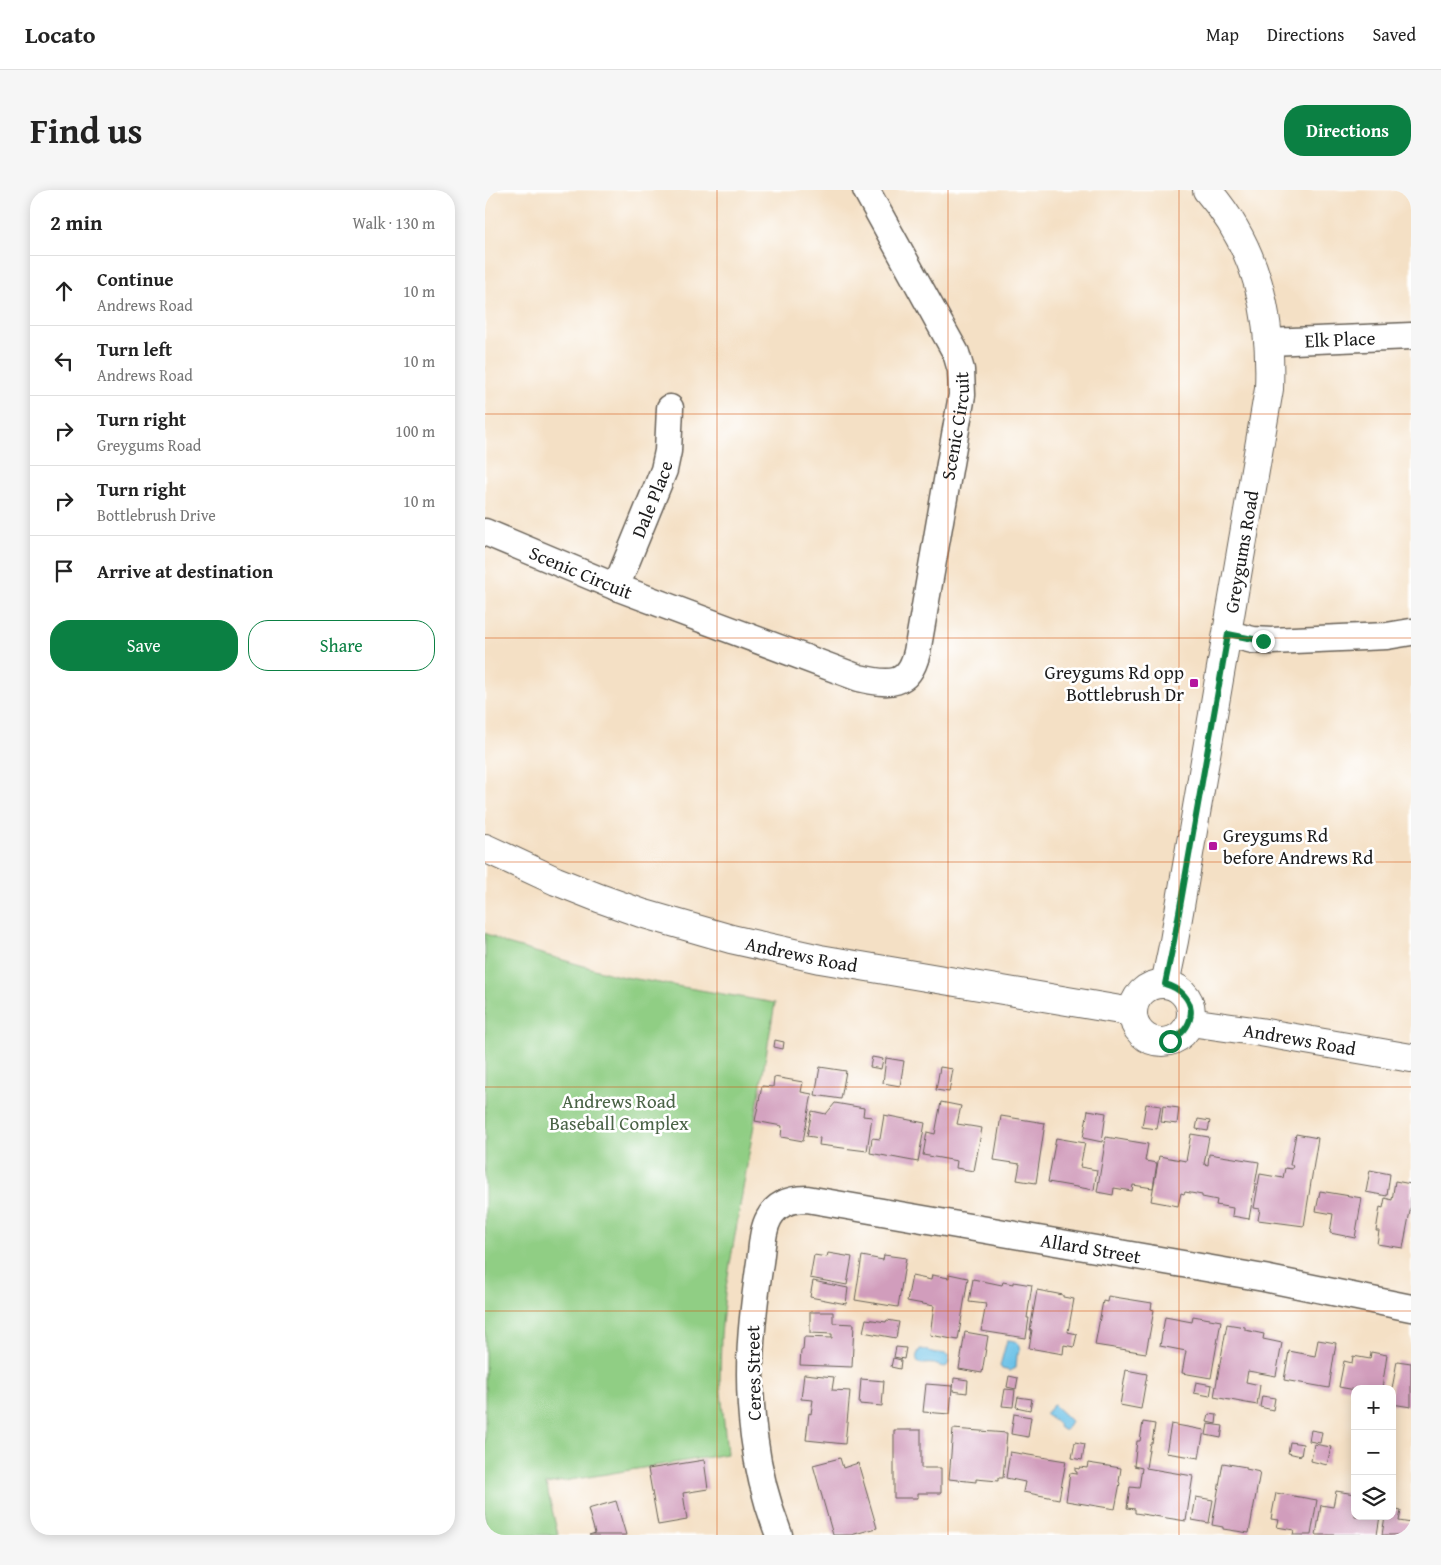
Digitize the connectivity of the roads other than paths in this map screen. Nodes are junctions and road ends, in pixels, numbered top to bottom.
1 (866, 190) edge
2 (1207, 190) edge
3 (1411, 336) edge
4 (1269, 342) junction
5 (670, 408) dead end
6 (485, 532) edge
7 (616, 587) junction
8 (1411, 632) edge
9 (1228, 634) junction
10 (485, 848) edge
11 (1165, 984) junction
12 (1132, 1012) junction
13 (1190, 1022) junction
14 (1411, 1058) edge
15 (774, 1211) joint
16 (1411, 1308) edge
17 (779, 1535) edge

1 - 7 street, Scenic Circuit
2 - 4 main road, Greygums Road
3 - 4 street, Elk Place
4 - 9 main road, Greygums Road
5 - 7 street, Dale Place
6 - 7 street, Scenic Circuit
8 - 9 street
9 - 11 main road, Greygums Road
10 - 12 main road, Andrews Road
11 - 12 main road
11 - 13 main road
12 - 13 main road
13 - 14 main road, Andrews Road
15 - 16 street, Allard Street
15 - 17 street, Ceres Street

